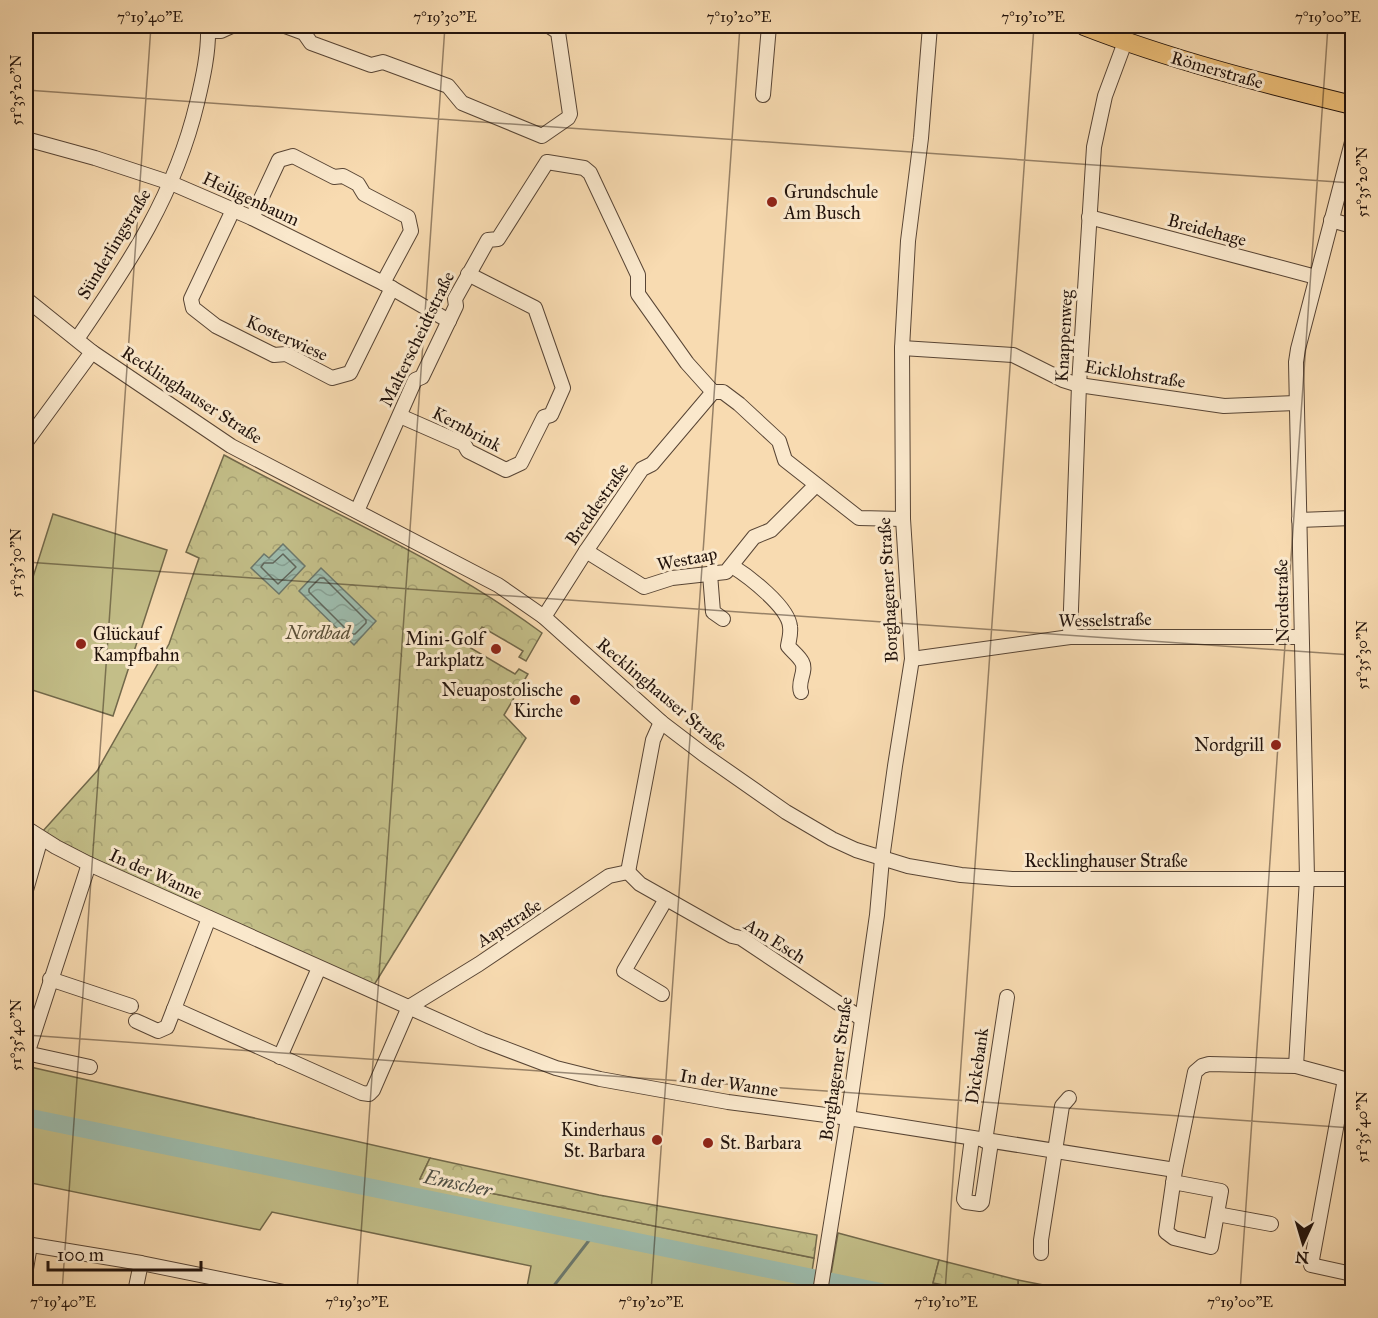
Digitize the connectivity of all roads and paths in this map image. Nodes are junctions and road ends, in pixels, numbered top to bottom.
1 (232, 26) edge
2 (285, 26) edge
3 (549, 26) edge
4 (769, 26) edge
5 (930, 26) edge
6 (1084, 26) edge
7 (208, 28) edge
8 (1125, 42) junction
9 (763, 95) dead end
10 (1353, 105) edge
11 (26, 140) edge
12 (1353, 142) edge
13 (171, 183) junction
14 (233, 210) junction
15 (1089, 217) junction
16 (252, 218) junction
17 (1331, 220) junction
18 (1353, 226) edge
19 (468, 274) junction
20 (1316, 277) junction
21 (388, 286) junction
22 (26, 299) edge
23 (449, 321) junction
24 (76, 339) junction
25 (902, 348) junction
26 (92, 352) junction
27 (1079, 385) junction
28 (713, 392) junction
29 (1296, 403) junction
30 (400, 416) junction
31 (26, 442) edge
32 (816, 485) junction
33 (357, 511) junction
34 (1353, 518) edge
35 (903, 519) junction
36 (1299, 520) junction
37 (586, 551) junction
38 (732, 566) junction
39 (710, 574) junction
40 (544, 617) junction
41 (723, 619) dead end
42 (1070, 637) junction
43 (1301, 637) junction
44 (912, 659) junction
45 (801, 692) dead end
46 (661, 722) junction
47 (26, 828) edge
48 (41, 838) junction
49 (882, 859) junction
50 (88, 864) junction
51 (628, 872) junction
52 (1307, 878) junction
53 (1353, 879) edge
54 (26, 890) edge
55 (666, 899) junction
56 (208, 918) junction
57 (319, 968) junction
58 (50, 979) junction
59 (662, 994) dead end
60 (1007, 997) dead end
61 (131, 1006) dead end
62 (409, 1007) junction
63 (174, 1009) junction
64 (862, 1018) junction
65 (136, 1021) dead end
66 (26, 1054) edge
67 (280, 1057) junction
68 (1296, 1066) junction
69 (90, 1067) dead end
70 (1349, 1080) edge
71 (1069, 1098) dead end
72 (848, 1118) junction
73 (983, 1140) junction
74 (1055, 1150) junction
75 (1174, 1176) junction
76 (1217, 1214) junction
77 (1271, 1224) dead end
78 (28, 1245) edge
79 (1041, 1253) dead end
80 (141, 1263) junction
81 (26, 1269) edge
82 (1353, 1274) edge
83 (244, 1288) edge
84 (135, 1293) edge
85 (284, 1293) edge
86 (820, 1293) edge

1 - 7 street
2 - 3 street
4 - 9 street
5 - 25 street, Borghagener Straße
6 - 8 main road, Römerstraße
7 - 13 street, Sünderlingstraße
8 - 10 main road, Römerstraße
8 - 15 street, Knappenweg
11 - 13 street, Heiligenbaum
12 - 17 street, Nordstraße
13 - 14 street, Heiligenbaum
13 - 24 street, Sünderlingstraße
14 - 16 street, Heiligenbaum
14 - 21 street, Kosterwiese
15 - 20 street, Breidehage
15 - 27 street, Knappenweg
16 - 21 street, Heiligenbaum
16 - 21 street, Kosterwiese
17 - 18 street
17 - 20 street, Nordstraße
19 - 23 street, Malterscheidtstraße
19 - 28 street, Malterscheidtstraße
19 - 30 street, Kernbrink
20 - 29 street, Nordstraße
21 - 23 street, Heiligenbaum
22 - 24 street, Recklinghauser Straße
23 - 30 street, Malterscheidtstraße
24 - 26 street, Recklinghauser Straße
25 - 27 street, Eicklohstraße
25 - 35 street, Borghagener Straße
26 - 31 street
26 - 33 street, Recklinghauser Straße
27 - 29 street, Eicklohstraße
27 - 42 street, Knappenweg
28 - 32 street
28 - 37 street, Breddestraße
29 - 36 street, Nordstraße
30 - 33 street, Malterscheidtstraße
32 - 35 street
32 - 38 street, Westaap
33 - 40 street, Recklinghauser Straße
34 - 36 street
35 - 44 street, Borghagener Straße
36 - 43 street, Nordstraße
37 - 39 street, Westaap
37 - 40 street, Breddestraße
38 - 39 street, Westaap
38 - 45 street, Westaap
39 - 41 street
40 - 46 street, Recklinghauser Straße
42 - 43 street, Wesselstraße
42 - 44 street, Wesselstraße
43 - 52 street, Nordstraße
44 - 49 street, Borghagener Straße
46 - 49 street, Recklinghauser Straße
46 - 51 street
47 - 48 street, In der Wanne
48 - 50 street, In der Wanne
48 - 54 street
49 - 52 street, Recklinghauser Straße
49 - 64 street, Borghagener Straße
50 - 56 street, In der Wanne
50 - 58 street, In der Wanne
51 - 55 street, Am Esch
51 - 62 street, Aapstraße
52 - 53 street, Recklinghauser Straße
52 - 68 street, Nordstraße
55 - 59 street
55 - 64 street, Am Esch
56 - 57 street, In der Wanne
56 - 63 street, In der Wanne
57 - 62 street, In der Wanne
57 - 67 street
58 - 61 street
58 - 66 street, In der Wanne
60 - 73 street, Dickebank
62 - 67 street
62 - 72 street, In der Wanne
63 - 65 street, In der Wanne
63 - 67 street
64 - 72 street, Borghagener Straße
66 - 69 street, In der Wanne
68 - 70 street
68 - 75 street
70 - 82 street
71 - 74 street
72 - 73 street, In der Wanne
72 - 86 street, Borghagener Straße
73 - 74 street, In der Wanne
74 - 75 street, In der Wanne
74 - 79 street
75 - 76 street, In der Wanne
75 - 76 street
76 - 77 street
78 - 80 street
78 - 81 street
80 - 83 street
80 - 84 street
83 - 85 street

